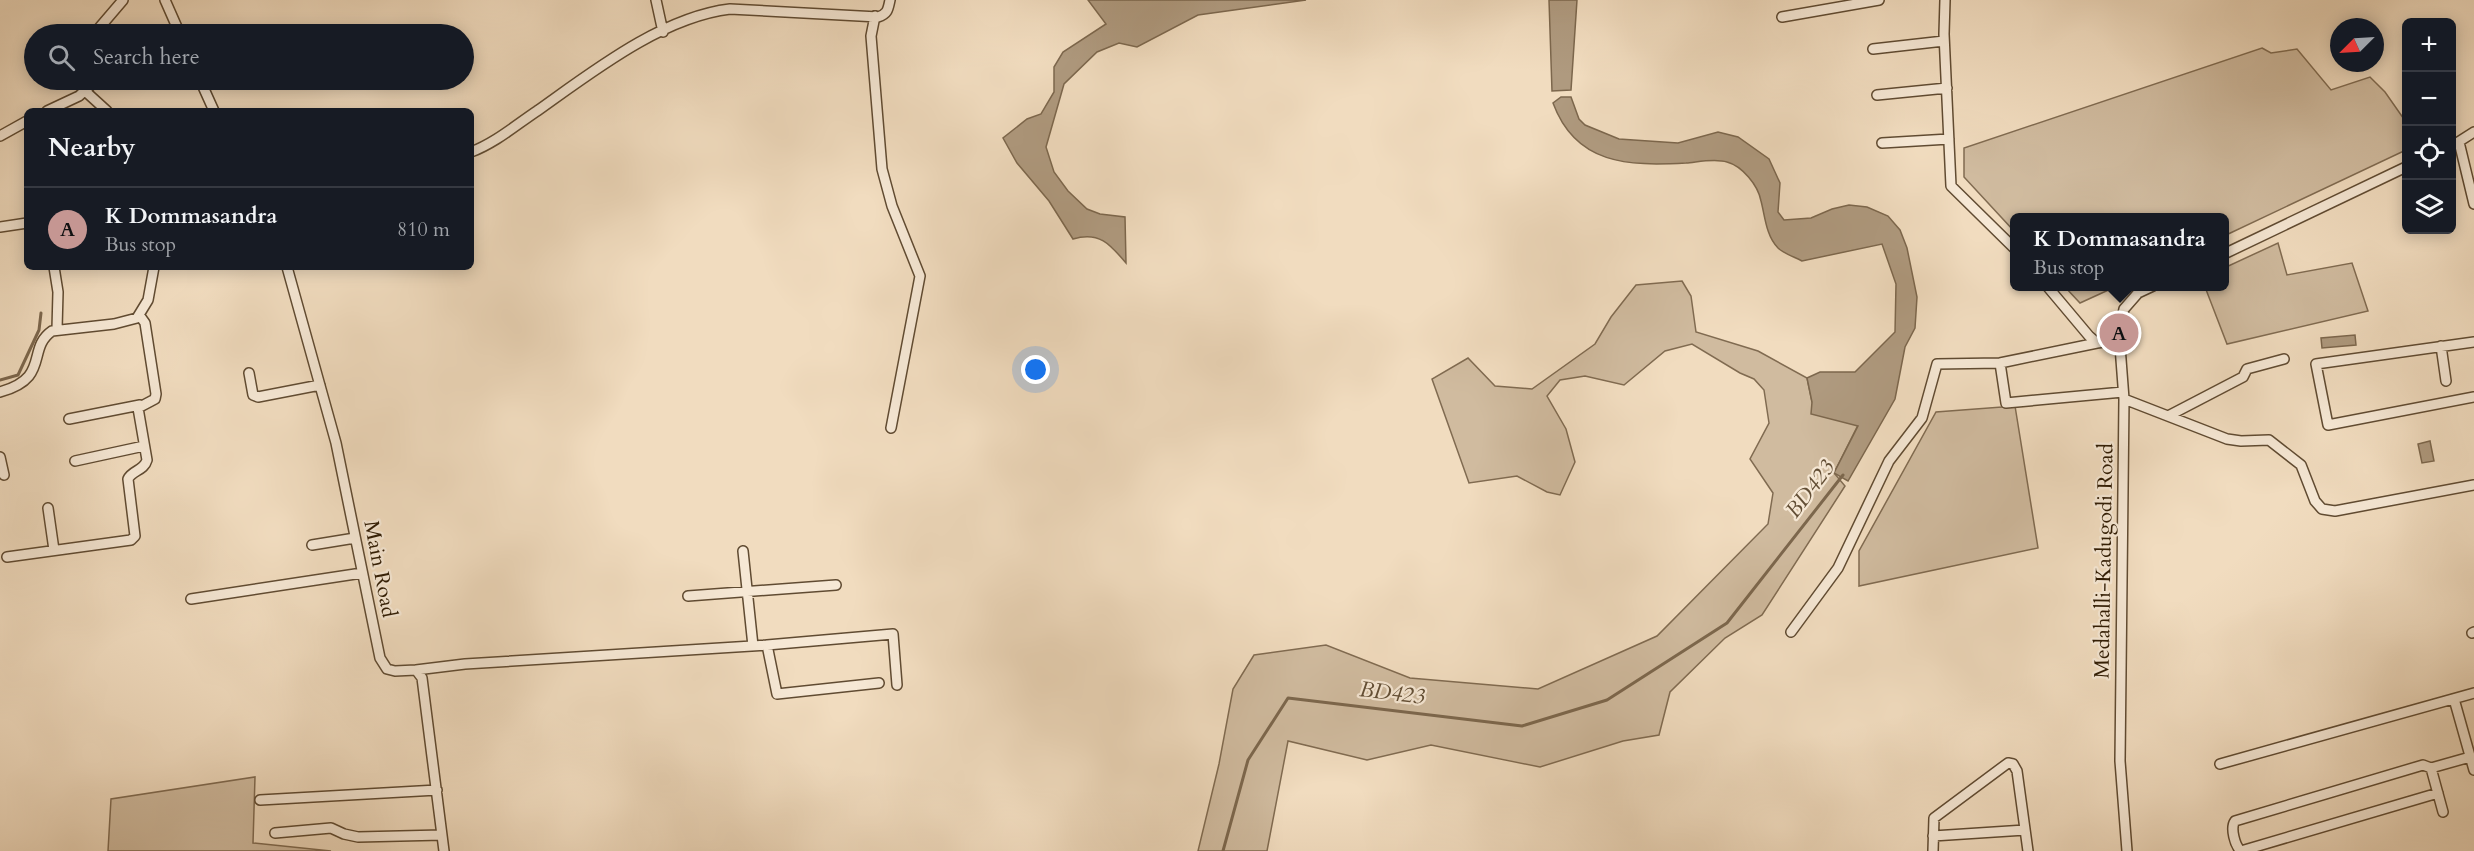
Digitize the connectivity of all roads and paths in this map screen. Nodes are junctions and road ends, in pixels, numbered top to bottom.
1 (123, 0) edge
2 (165, 0) edge
3 (656, 0) edge
4 (890, 0) edge
5 (1879, 0) edge
6 (1944, 0) edge
7 (1845, 3) edge
8 (875, 16) junction
9 (1782, 17) dead end
10 (103, 24) edge
11 (176, 24) edge
12 (663, 32) junction
13 (1944, 41) junction
14 (1873, 49) dead end
15 (1947, 88) junction
16 (205, 90) edge
17 (85, 91) joint
18 (1877, 95) dead end
19 (66, 107) edge
20 (104, 108) edge
21 (213, 108) edge
22 (24, 123) edge
23 (2474, 132) edge
24 (0, 136) edge
25 (1949, 139) junction
26 (1882, 143) dead end
27 (2456, 143) edge
28 (2456, 147) edge
29 (474, 150) edge
30 (2402, 169) edge
31 (2474, 204) edge
32 (24, 223) edge
33 (0, 227) edge
34 (2010, 244) edge
35 (2229, 252) edge
36 (54, 270) edge
37 (153, 270) edge
38 (288, 270) edge
39 (2050, 291) edge
40 (2142, 291) edge
41 (140, 315) junction
42 (57, 329) junction
43 (2119, 340) junction
44 (2474, 342) edge
45 (2097, 343) junction
46 (2441, 346) junction
47 (2283, 358) dead end
48 (2000, 363) junction
49 (249, 373) dead end
50 (2446, 381) dead end
51 (320, 385) junction
52 (0, 392) edge
53 (2124, 395) junction
54 (2474, 397) edge
55 (140, 405) junction
56 (2170, 416) junction
57 (69, 419) dead end
58 (891, 428) dead end
59 (144, 446) junction
60 (0, 457) edge
61 (75, 461) dead end
62 (4, 475) dead end
63 (2474, 485) edge
64 (48, 508) dead end
65 (355, 538) junction
66 (312, 545) dead end
67 (54, 550) junction
68 (743, 551) dead end
69 (7, 557) dead end
70 (362, 573) junction
71 (836, 585) dead end
72 (748, 592) junction
73 (688, 596) dead end
74 (191, 599) dead end
75 (1791, 632) dead end
76 (767, 645) junction
77 (753, 646) junction
78 (416, 670) junction
79 (879, 683) dead end
80 (897, 685) dead end
81 (2474, 693) edge
82 (2454, 699) junction
83 (2470, 757) junction
84 (2220, 765) dead end
85 (2431, 768) junction
86 (2474, 770) edge
87 (437, 790) junction
88 (2438, 793) junction
89 (260, 800) dead end
90 (2443, 812) dead end
91 (2025, 830) junction
92 (274, 833) dead end
93 (442, 835) junction
94 (1932, 836) junction
95 (444, 851) edge
96 (1933, 851) edge
97 (2028, 851) edge
98 (2127, 851) edge

1 - 10 street
2 - 11 street
3 - 12 street
4 - 8 street
5 - 7 street
6 - 13 street
7 - 9 street
8 - 12 street
8 - 58 street
12 - 29 street
13 - 14 street
13 - 15 street
15 - 18 street
15 - 25 street
16 - 21 street
17 - 19 street
17 - 20 street
22 - 24 street
23 - 27 street
25 - 26 street
25 - 34 street
28 - 31 street
30 - 35 street
32 - 33 street
36 - 42 street
37 - 41 street
38 - 51 street, Main Road
39 - 45 street
40 - 43 street, Medahalli-Kadugodi Road
41 - 42 street
41 - 55 street
42 - 52 street
43 - 45 street
43 - 53 street, Medahalli-Kadugodi Road
44 - 46 street
45 - 48 street
46 - 50 street
46 - 54 street
47 - 56 street
48 - 53 street
48 - 75 street
49 - 51 street
51 - 65 street, Main Road
53 - 56 street
53 - 98 street, Medahalli-Kadugodi Road
55 - 57 street
55 - 59 street
56 - 63 street
59 - 61 street
59 - 67 street
60 - 62 street
64 - 67 street
65 - 66 street
65 - 70 street, Main Road
67 - 69 street
68 - 72 street
70 - 74 street
70 - 78 street, Main Road
71 - 72 street
72 - 73 street
72 - 77 street
76 - 77 street
76 - 79 street
76 - 80 street
77 - 78 street
78 - 87 street
81 - 82 street
82 - 83 street
82 - 84 street
83 - 85 street
83 - 86 street
85 - 88 street
85 - 88 street
87 - 89 street
87 - 93 street
88 - 90 street
91 - 94 street
91 - 94 street
91 - 97 street
92 - 93 street
93 - 95 street
94 - 96 street

